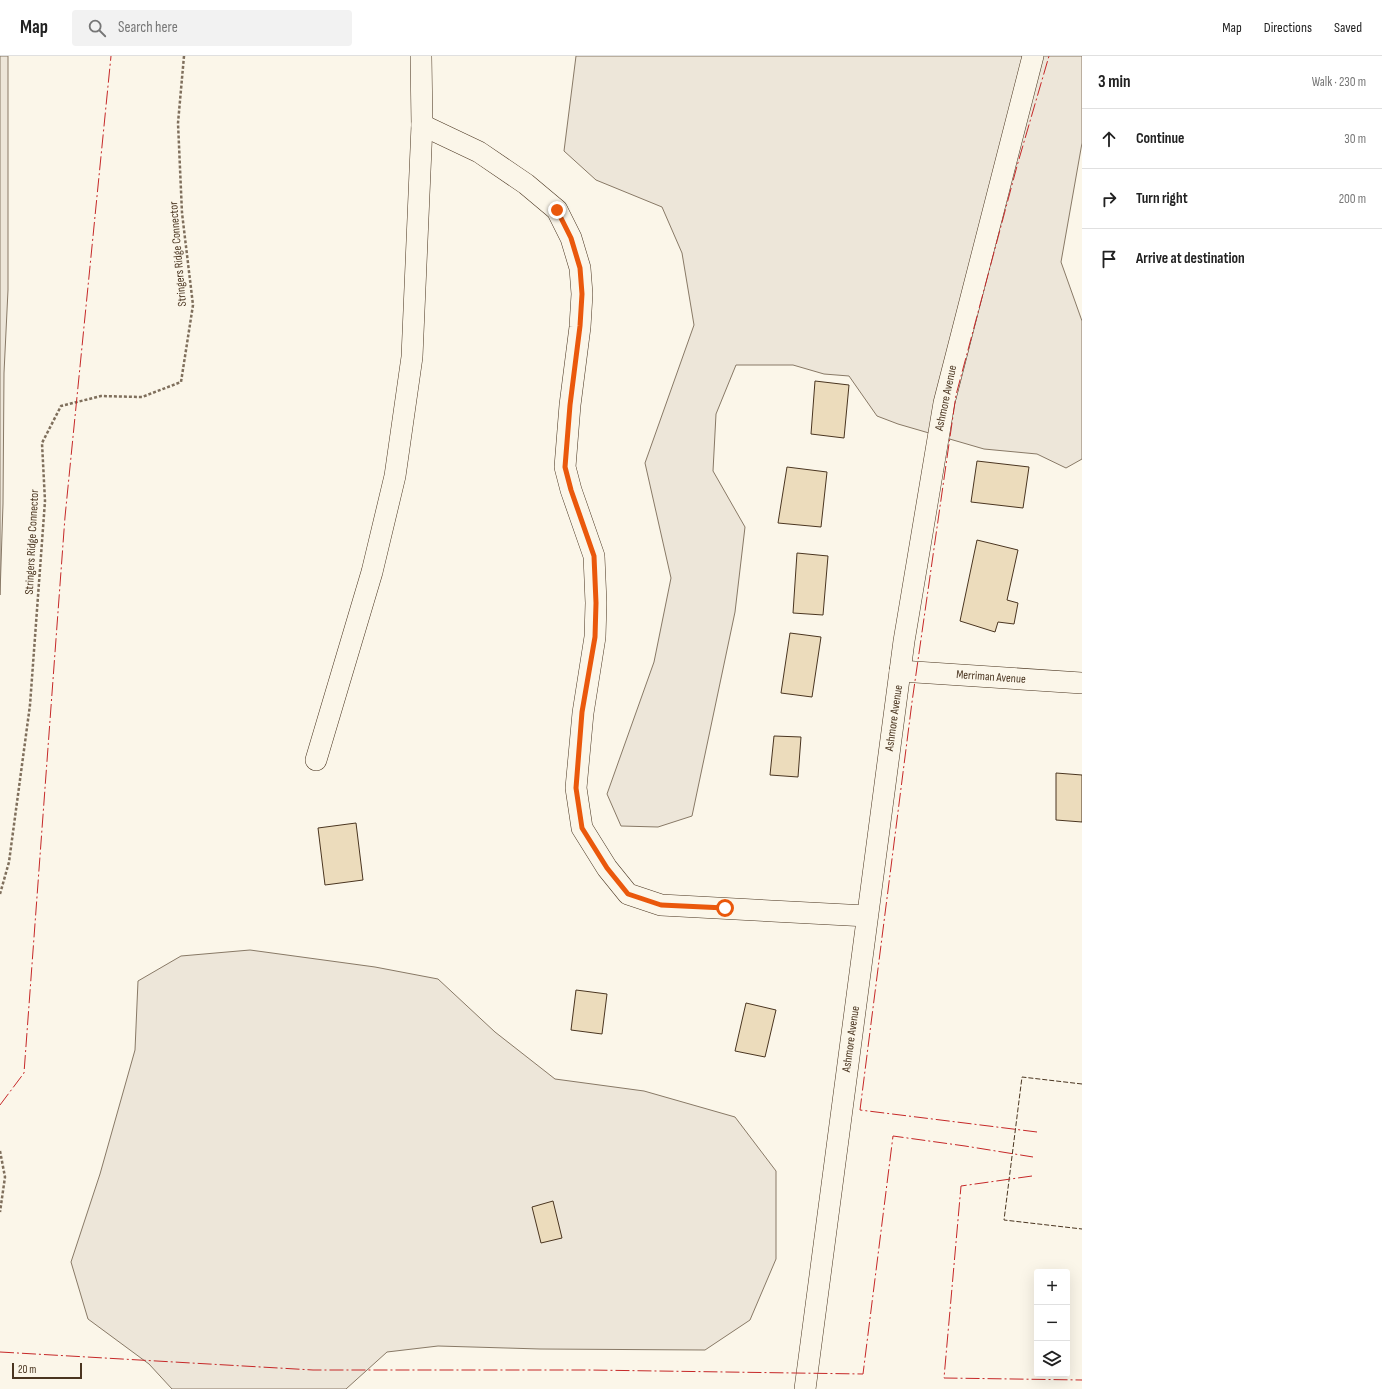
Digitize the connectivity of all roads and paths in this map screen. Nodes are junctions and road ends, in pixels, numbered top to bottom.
1 (184, 56) edge
2 (421, 56) edge
3 (1033, 56) edge
4 (422, 124) junction
5 (900, 671) junction
6 (1082, 683) edge
7 (316, 760) dead end
8 (0, 894) edge
9 (867, 916) junction
10 (0, 1151) edge
11 (0, 1212) edge
12 (804, 1389) edge

1 - 8 path, Stringers Ridge Connector
2 - 4 street
3 - 5 street, Ashmore Avenue
4 - 7 street
4 - 9 street
5 - 6 street, Merriman Avenue
5 - 9 street, Ashmore Avenue
9 - 12 street, Ashmore Avenue
10 - 11 path

